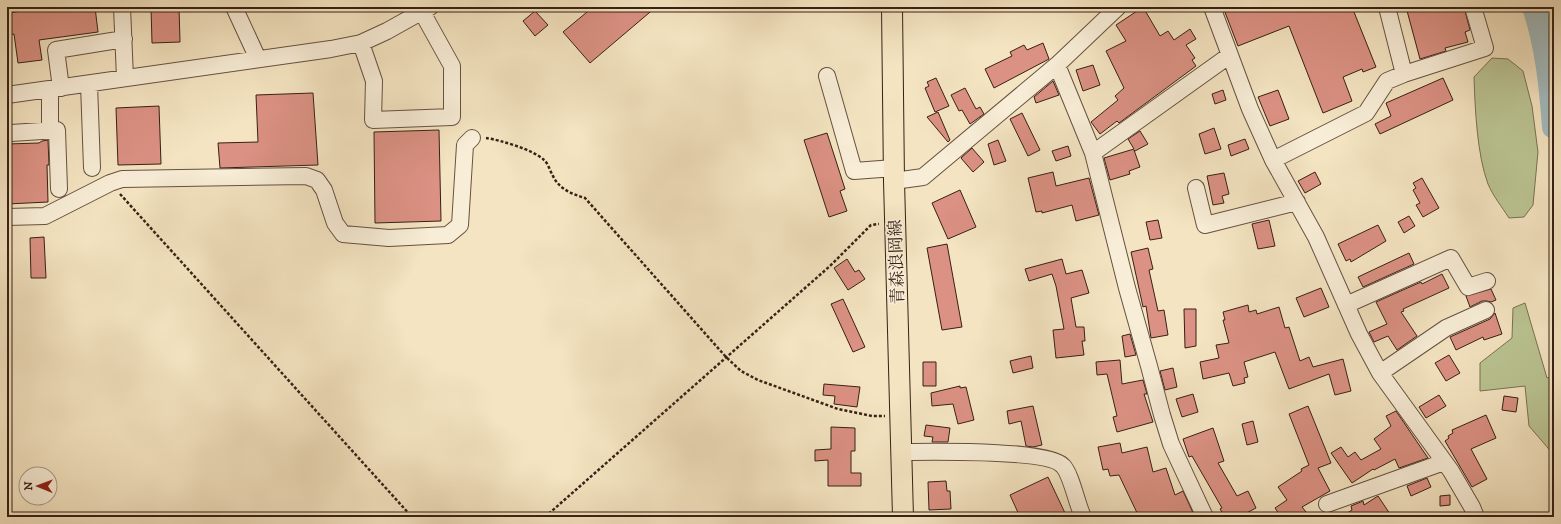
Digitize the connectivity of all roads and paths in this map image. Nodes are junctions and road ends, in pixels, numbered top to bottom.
1 (122, 7) edge
2 (234, 7) edge
3 (892, 7) edge
4 (1118, 7) edge
5 (1212, 7) edge
6 (1387, 7) edge
7 (1473, 7) edge
8 (426, 10) edge
9 (124, 39) junction
10 (361, 43) junction
11 (1230, 55) junction
12 (258, 59) junction
13 (1057, 66) junction
14 (1404, 74) junction
15 (827, 76) dead end
16 (126, 78) junction
17 (89, 84) junction
18 (55, 88) junction
19 (7, 96) edge
20 (50, 130) junction
21 (11, 133) dead end
22 (472, 138) joint
23 (1093, 152) junction
24 (1273, 160) junction
25 (92, 168) dead end
26 (894, 174) junction
27 (110, 184) junction
28 (1196, 188) dead end
29 (59, 190) dead end
30 (1297, 202) junction
31 (7, 216) edge
32 (896, 220) junction
33 (1487, 280) dead end
34 (1346, 305) junction
35 (1486, 310) dead end
36 (726, 356) junction
37 (1380, 373) junction
38 (900, 416) junction
39 (901, 452) junction
40 (1444, 462) junction
41 (1327, 504) dead end
42 (412, 517) edge
43 (545, 517) edge
44 (903, 517) edge
45 (1083, 517) edge
46 (1206, 517) edge
47 (1476, 517) edge

1 - 9 street
2 - 12 street
3 - 26 main road, 青森浪岡線
4 - 13 street
5 - 11 street
6 - 14 street
7 - 14 street
8 - 10 street
8 - 10 street
9 - 16 street
9 - 18 street
10 - 12 street
11 - 23 street
11 - 24 street
12 - 16 street
13 - 23 street
13 - 26 street
14 - 24 street
15 - 26 street
16 - 17 street
17 - 18 street
17 - 25 street
18 - 19 street
18 - 20 street
20 - 21 street
20 - 29 street
22 - 27 street
22 - 36 path
23 - 46 street
24 - 30 street
26 - 32 main road, 青森浪岡線
27 - 31 street
27 - 42 path
28 - 30 street
30 - 34 street
32 - 36 path
32 - 38 main road, 青森浪岡線
33 - 34 street
34 - 37 street
35 - 37 street
36 - 38 path
36 - 43 path
37 - 40 street
38 - 39 main road, 青森浪岡線
39 - 44 main road, 青森浪岡線
39 - 45 street
40 - 41 street
40 - 47 street

